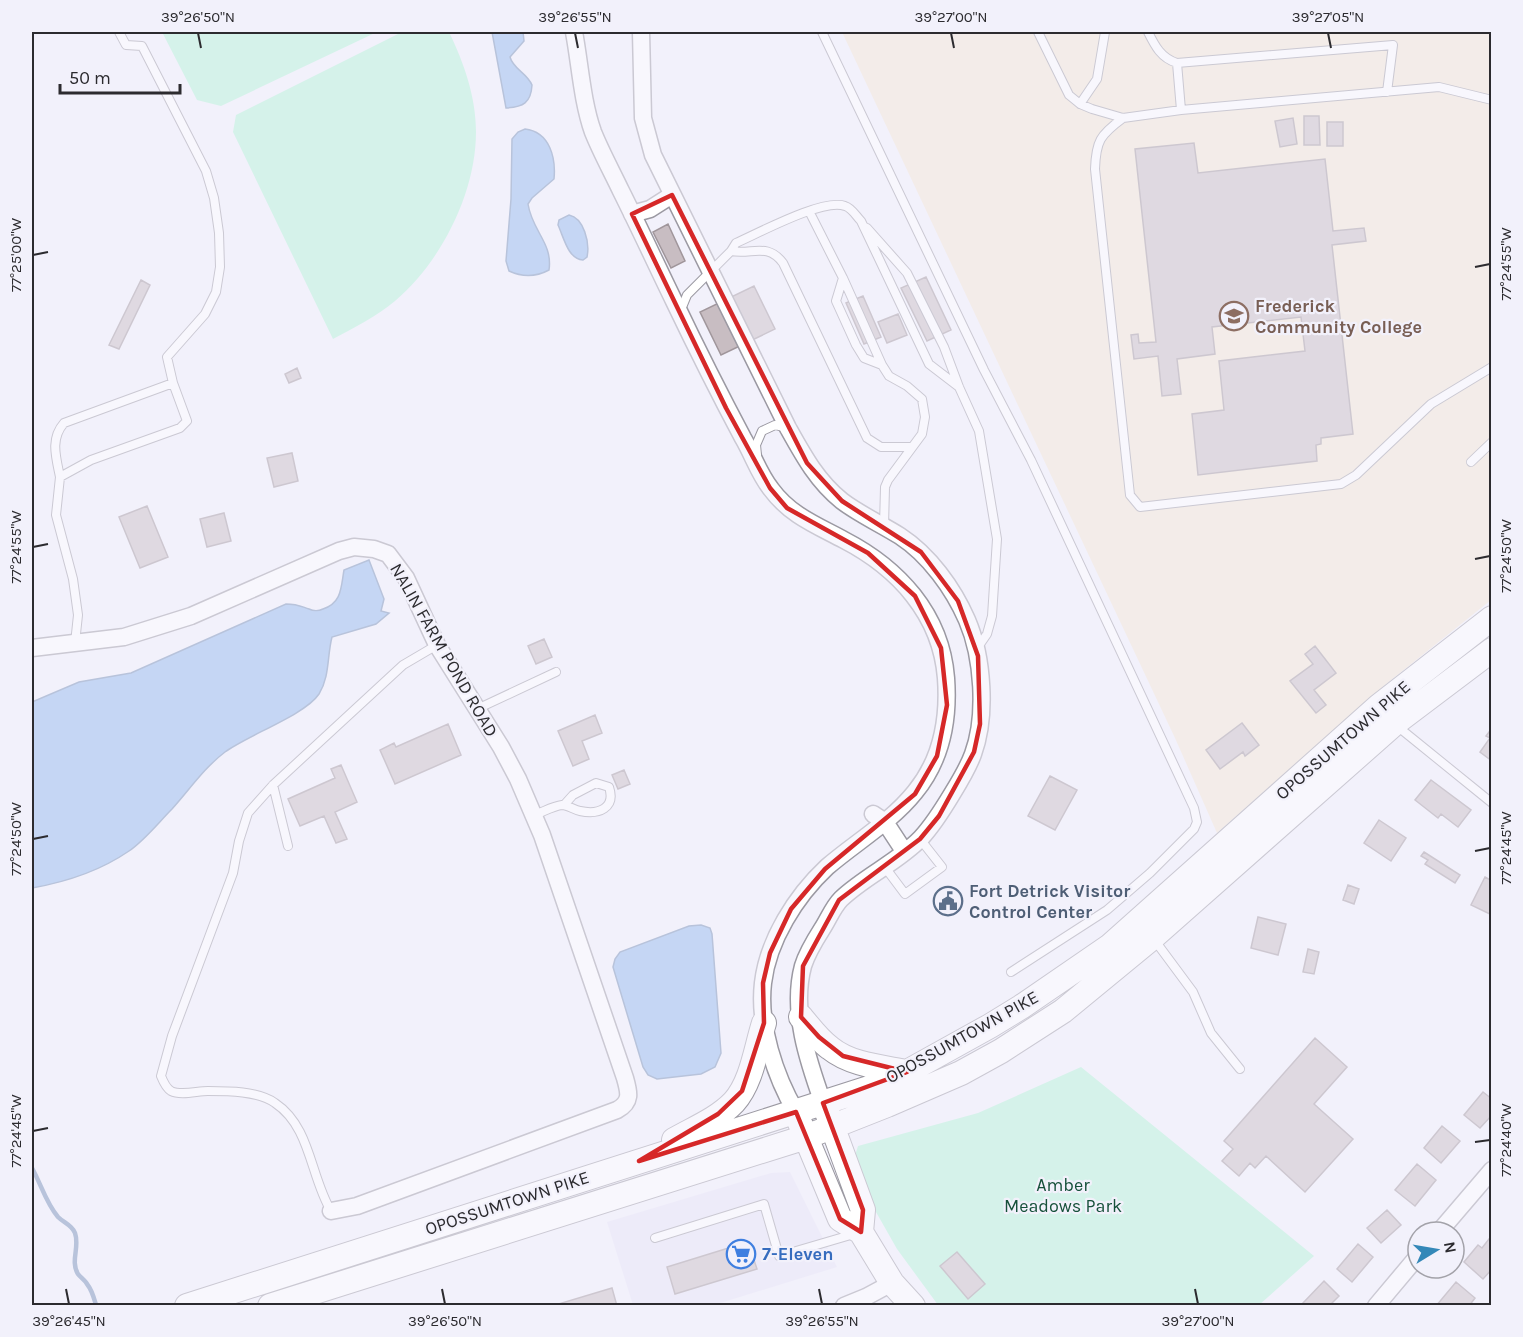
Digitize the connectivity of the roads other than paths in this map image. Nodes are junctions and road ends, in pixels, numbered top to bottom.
1 (119, 32) edge
2 (574, 32) edge
3 (641, 32) edge
4 (822, 32) edge
5 (1038, 32) edge
6 (1105, 32) edge
7 (1148, 32) edge
8 (1177, 63) junction
9 (1387, 92) junction
10 (1491, 100) edge
11 (1080, 104) junction
12 (1181, 110) junction
13 (1123, 118) junction
14 (672, 195) junction
15 (809, 211) junction
16 (632, 214) junction
17 (861, 221) junction
18 (731, 251) junction
19 (710, 271) junction
20 (843, 278) junction
21 (680, 313) junction
22 (882, 365) junction
23 (1489, 368) edge
24 (1491, 380) edge
25 (173, 383) junction
26 (959, 387) junction
27 (788, 428) junction
28 (1491, 442) edge
29 (911, 447) junction
30 (1471, 462) dead end
31 (758, 467) junction
32 (60, 477) junction
33 (884, 526) junction
34 (1491, 618) edge
35 (74, 644) junction
36 (437, 645) junction
37 (32, 648) edge
38 (976, 650) junction
39 (1491, 650) edge
40 (556, 672) dead end
41 (477, 709) junction
42 (1394, 724) junction
43 (273, 784) junction
44 (1491, 803) edge
45 (564, 805) junction
46 (534, 814) junction
47 (879, 818) junction
48 (920, 839) junction
49 (288, 846) dead end
50 (904, 851) junction
51 (884, 866) junction
52 (1153, 937) junction
53 (1011, 972) dead end
54 (801, 1017) junction
55 (764, 1023) junction
56 (1240, 1069) dead end
57 (907, 1072) junction
58 (823, 1103) junction
59 (796, 1112) junction
60 (834, 1126) junction
61 (806, 1137) junction
62 (639, 1161) junction
63 (1491, 1170) edge
64 (331, 1211) joint
65 (1448, 1220) edge
66 (861, 1232) junction
67 (655, 1238) dead end
68 (1406, 1270) edge
69 (892, 1282) junction
70 (187, 1305) edge
71 (270, 1305) edge
72 (848, 1305) edge
73 (913, 1305) edge
74 (1376, 1305) edge

1 - 25 lane
2 - 16 street
3 - 14 street
4 - 53 lane
5 - 11 lane
6 - 11 lane
7 - 8 lane
8 - 9 lane
8 - 12 lane
9 - 10 lane
9 - 12 lane
11 - 13 lane
12 - 13 lane
13 - 23 lane
14 - 16 street
14 - 19 street
15 - 17 lane
15 - 18 lane
15 - 20 lane
16 - 21 street
17 - 26 lane
17 - 26 lane
18 - 19 lane
18 - 29 lane
19 - 21 lane
19 - 27 street
20 - 22 lane
20 - 22 lane
21 - 31 street
22 - 29 lane
23 - 24 lane
25 - 32 lane
25 - 32 lane
26 - 38 lane
27 - 31 lane
27 - 33 street
28 - 30 lane
29 - 33 lane
31 - 47 street
32 - 35 lane
33 - 38 street
34 - 57 main road, OPOSSUMTOWN PIKE
35 - 36 street, NALIN FARM POND ROAD
35 - 37 street, NALIN FARM POND ROAD
36 - 41 street, NALIN FARM POND ROAD
36 - 43 lane
38 - 48 street
39 - 42 main road, OPOSSUMTOWN PIKE
40 - 41 lane
41 - 46 street, NALIN FARM POND ROAD
42 - 44 lane
42 - 52 main road, OPOSSUMTOWN PIKE
43 - 49 lane
43 - 64 lane
45 - 45 lane
45 - 46 lane
46 - 64 street, NALIN FARM POND ROAD
47 - 50 street
47 - 55 street
48 - 50 street
48 - 51 lane
50 - 51 street
51 - 54 street
52 - 56 lane
52 - 60 main road, OPOSSUMTOWN PIKE
54 - 57 main road
54 - 58 street
55 - 59 street
55 - 62 main road
57 - 58 main road, OPOSSUMTOWN PIKE
58 - 59 main road, OPOSSUMTOWN PIKE
58 - 60 main road
59 - 61 main road
59 - 62 main road, OPOSSUMTOWN PIKE
60 - 61 main road, OPOSSUMTOWN PIKE
60 - 66 main road
61 - 66 main road
61 - 71 main road, OPOSSUMTOWN PIKE
62 - 70 main road, OPOSSUMTOWN PIKE
63 - 65 street
66 - 67 lane
66 - 69 main road
68 - 74 street
69 - 72 street
69 - 73 main road

